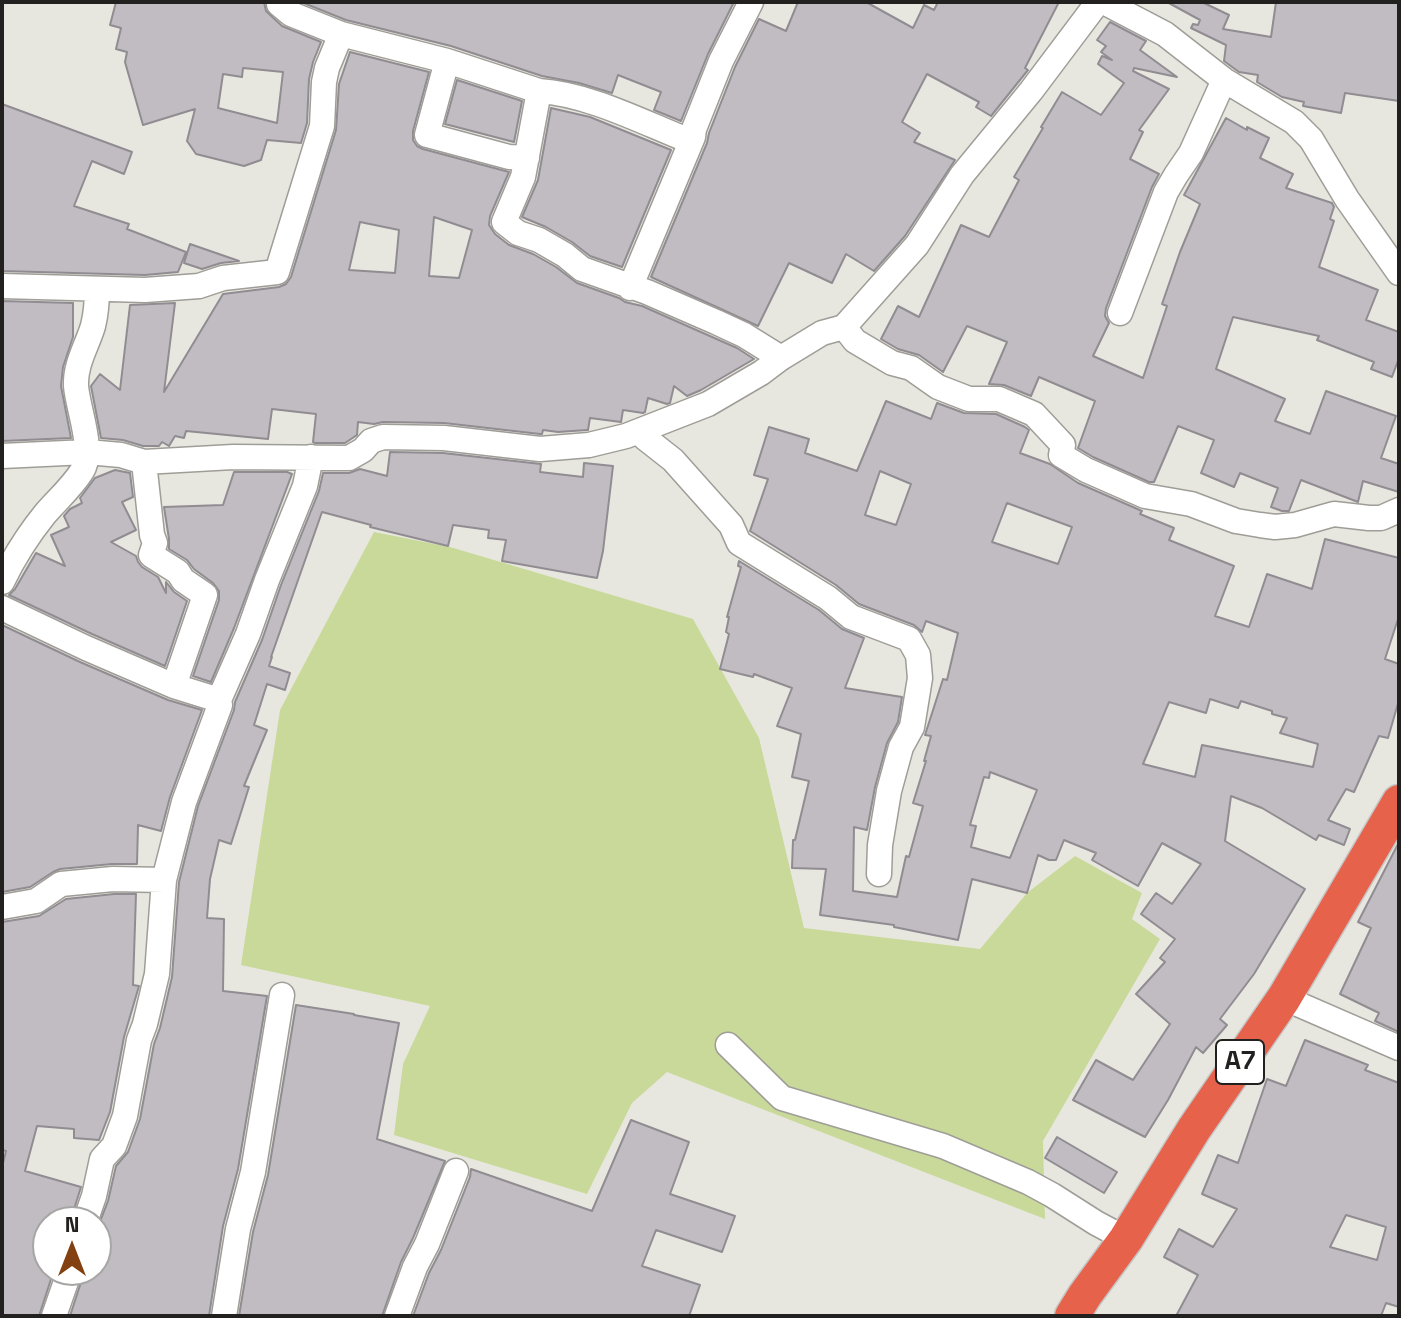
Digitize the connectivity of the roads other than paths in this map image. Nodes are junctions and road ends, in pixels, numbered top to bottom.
1 (279, 2) edge
2 (751, 2) edge
3 (1098, 2) edge
4 (1104, 2) edge
5 (341, 34) junction
6 (447, 61) junction
7 (1224, 80) junction
8 (539, 91) junction
9 (693, 137) junction
10 (527, 158) junction
11 (1399, 273) edge
12 (2, 286) edge
13 (630, 288) junction
14 (97, 289) junction
15 (1120, 313) dead end
16 (844, 327) junction
17 (781, 358) junction
18 (643, 431) junction
19 (87, 452) junction
20 (2, 456) edge
21 (311, 457) junction
22 (144, 462) junction
23 (1399, 510) edge
24 (2, 582) edge
25 (2, 608) edge
26 (174, 686) junction
27 (219, 700) junction
28 (1399, 802) edge
29 (879, 874) dead end
30 (164, 880) junction
31 (2, 907) edge
32 (282, 995) dead end
33 (1284, 998) junction
34 (728, 1045) dead end
35 (1399, 1048) edge
36 (456, 1171) dead end
37 (91, 1206) edge
38 (1126, 1239) junction
39 (64, 1286) edge
40 (54, 1316) edge
41 (224, 1316) edge
42 (397, 1316) edge
43 (1072, 1316) edge

1 - 5 street
2 - 9 street
3 - 16 street
4 - 7 street
5 - 6 street
5 - 14 street
6 - 8 street
6 - 10 street
7 - 11 street
7 - 15 street
8 - 9 street
8 - 10 street
9 - 13 street
10 - 13 street
12 - 14 street
13 - 17 street
14 - 19 street
16 - 17 street
16 - 23 street
17 - 18 street
18 - 21 street
18 - 29 street
19 - 20 street
19 - 22 street
19 - 24 street
21 - 22 street
21 - 27 street
22 - 26 street
25 - 26 street
26 - 27 street
27 - 30 street
28 - 33 highway, A7
30 - 31 street
30 - 37 street
32 - 41 street
33 - 35 street
33 - 38 highway, A7
34 - 38 street
36 - 42 street
38 - 43 highway, A7
39 - 40 street

